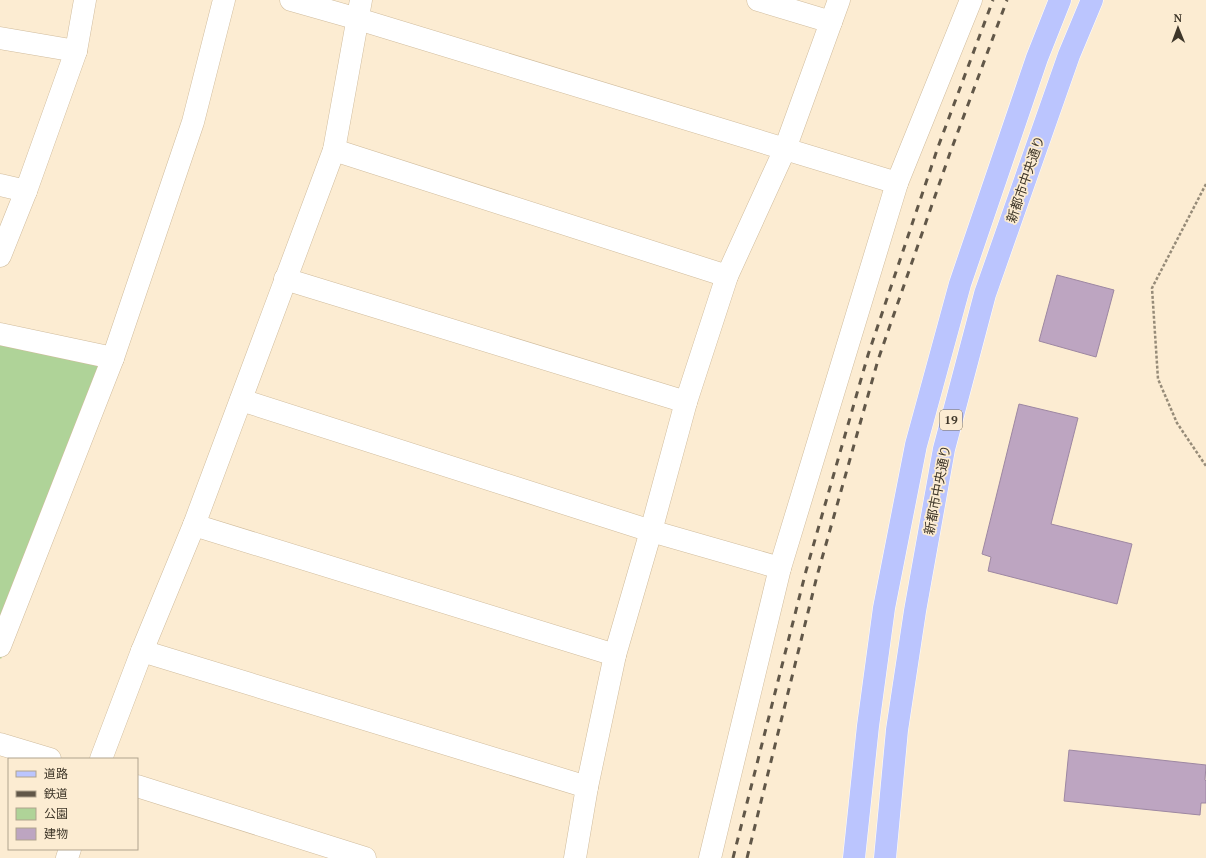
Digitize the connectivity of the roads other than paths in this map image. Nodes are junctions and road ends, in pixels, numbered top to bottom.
1 (85, 0) edge
2 (224, 0) edge
3 (291, 0) edge
4 (758, 0) edge
5 (839, 0) edge
6 (971, 0) edge
7 (1060, 0) edge
8 (1092, 0) edge
9 (359, 9) edge
10 (831, 22) junction
11 (0, 38) edge
12 (76, 51) junction
13 (785, 148) junction
14 (334, 150) junction
15 (897, 183) junction
16 (0, 185) edge
17 (26, 191) junction
18 (0, 256) edge
19 (726, 276) junction
20 (285, 279) junction
21 (0, 334) edge
22 (113, 358) junction
23 (241, 400) junction
24 (686, 402) junction
25 (194, 525) junction
26 (651, 531) junction
27 (780, 568) junction
28 (0, 646) edge
29 (142, 651) junction
30 (615, 655) junction
31 (0, 744) edge
32 (47, 758) edge
33 (102, 758) edge
34 (138, 786) edge
35 (587, 787) junction
36 (365, 858) edge
37 (575, 858) edge
38 (710, 858) edge
39 (854, 858) edge
40 (885, 858) edge

1 - 12 street
2 - 22 street
3 - 9 street
4 - 10 street
5 - 10 street
6 - 15 street
7 - 39 main road, 19
8 - 40 main road, 新都市中央通り / 19
9 - 13 street
9 - 14 street
10 - 13 street
11 - 12 street
12 - 17 street
13 - 15 street
13 - 19 street
14 - 19 street
14 - 20 street
15 - 27 street
16 - 17 street
17 - 18 street
19 - 24 street
20 - 23 street
20 - 24 street
21 - 22 street
22 - 28 street
23 - 25 street
23 - 26 street
24 - 26 street
25 - 29 street
25 - 30 street
26 - 27 street
26 - 30 street
27 - 38 street
29 - 33 street
29 - 35 street
30 - 35 street
31 - 32 street
34 - 36 street
35 - 37 street

